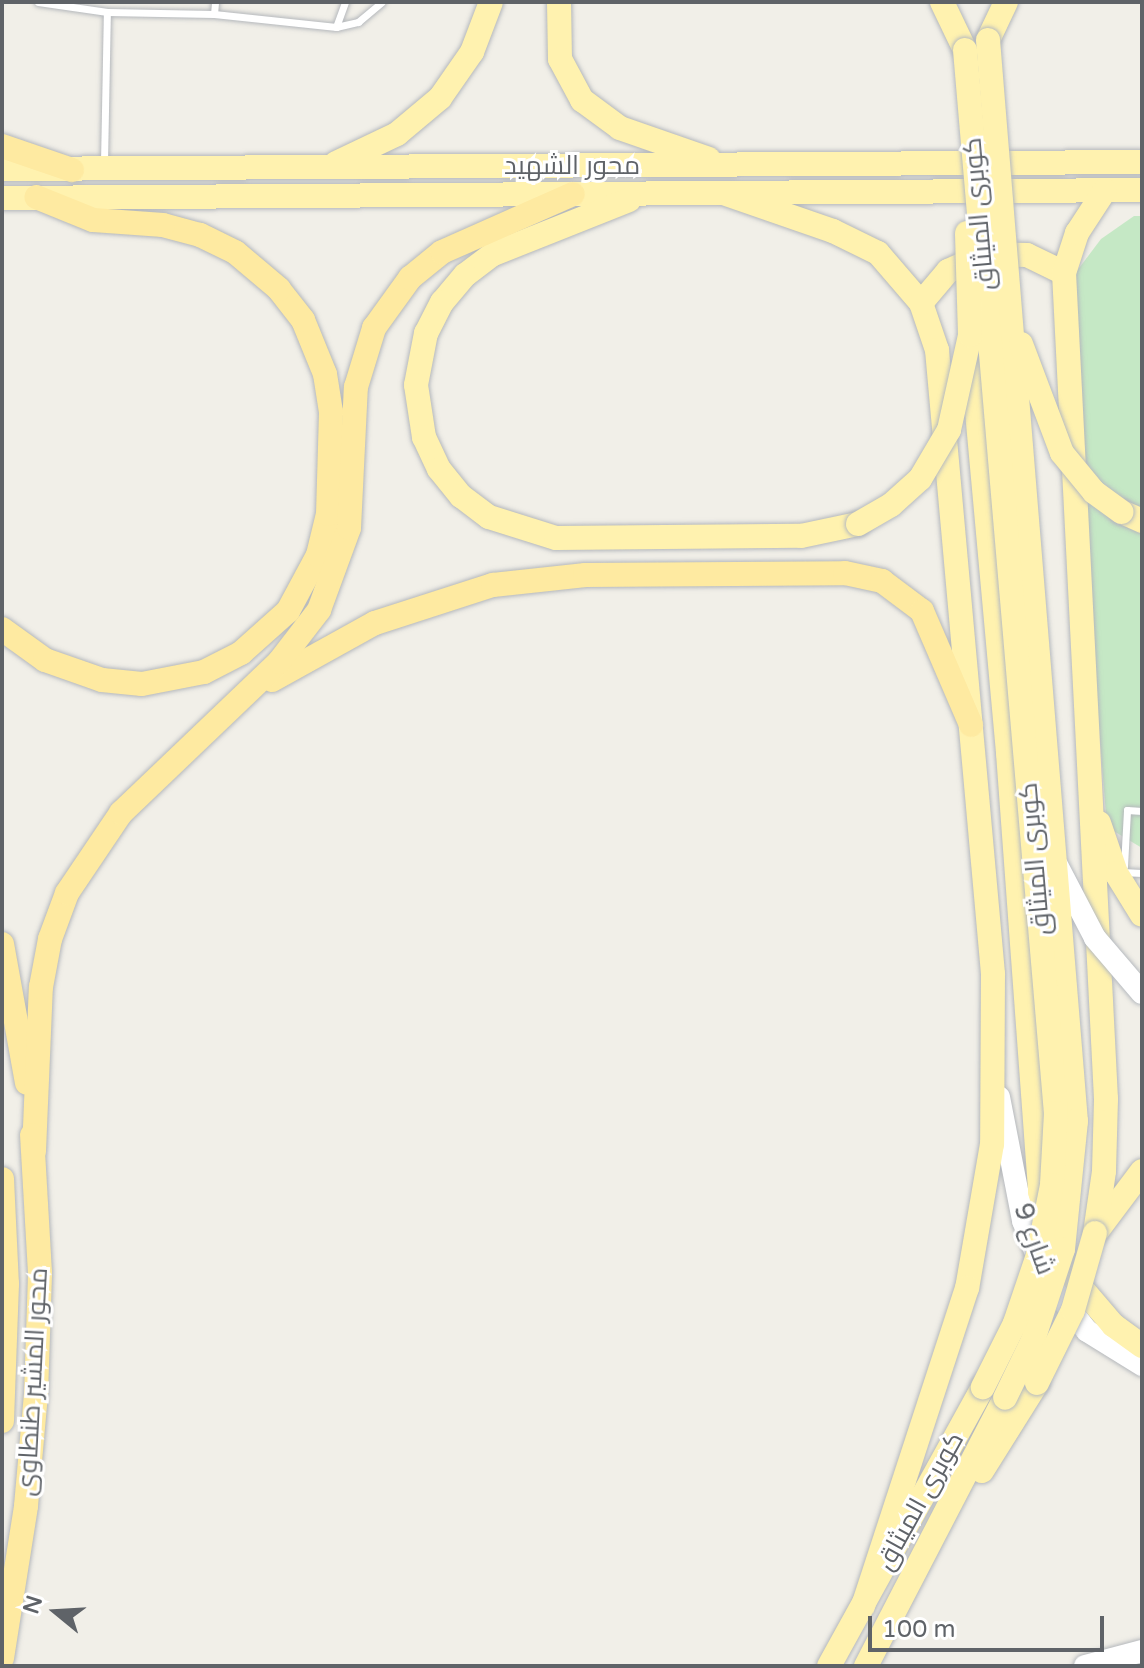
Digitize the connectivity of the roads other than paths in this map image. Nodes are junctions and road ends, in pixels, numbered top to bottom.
1 (38, 2) edge
2 (215, 2) edge
3 (345, 2) edge
4 (382, 2) edge
5 (491, 2) edge
6 (559, 2) edge
7 (942, 2) edge
8 (963, 2) edge
9 (988, 2) edge
10 (1006, 2) edge
11 (107, 12) junction
12 (214, 14) junction
13 (336, 27) junction
14 (988, 40) junction
15 (965, 50) junction
16 (2, 146) edge
17 (973, 151) junction
18 (1142, 162) edge
19 (726, 165) junction
20 (326, 168) junction
21 (2, 169) edge
22 (103, 169) junction
23 (72, 170) junction
24 (1105, 190) junction
25 (1142, 190) edge
26 (723, 193) junction
27 (573, 194) junction
28 (645, 194) junction
29 (36, 197) junction
30 (2, 198) edge
31 (1064, 273) junction
32 (921, 303) junction
33 (1010, 309) junction
34 (970, 335) junction
35 (1132, 516) edge
36 (2, 629) edge
37 (243, 697) junction
38 (971, 725) junction
39 (1090, 798) junction
40 (1142, 811) edge
41 (1056, 863) junction
42 (1120, 872) junction
43 (1142, 873) edge
44 (1142, 915) edge
45 (2, 944) edge
46 (1142, 993) edge
47 (995, 1072) junction
48 (34, 1151) junction
49 (1142, 1171) edge
50 (2, 1179) edge
51 (1095, 1233) junction
52 (1142, 1346) edge
53 (1142, 1365) edge
54 (994, 1392) junction
55 (2, 1421) edge
56 (936, 1530) junction
57 (863, 1606) junction
58 (1142, 1651) edge
59 (2, 1658) edge
60 (829, 1666) edge
61 (866, 1666) edge
62 (1085, 1666) edge

1 - 11 lane
2 - 12 lane
3 - 13 lane
4 - 13 lane
5 - 20 main road
6 - 19 main road
7 - 15 main road
8 - 15 main road, كوبرى الميثاق
9 - 14 main road, كوبرى الميثاق
10 - 14 main road
11 - 12 lane
11 - 22 lane
12 - 13 lane
14 - 33 main road, كوبرى الميثاق, bridge
15 - 17 main road, كوبرى الميثاق, bridge
16 - 23 highway
17 - 34 main road, bridge
17 - 54 main road, كوبرى الميثاق, bridge
18 - 19 main road, محور الشهيد
19 - 20 main road, محور الشهيد
20 - 22 main road, محور الشهيد
21 - 23 main road, محور الشهيد
22 - 23 main road, محور الشهيد
24 - 25 main road, محور الشهيد
24 - 26 main road, محور الشهيد
24 - 31 main road
26 - 28 main road, محور الشهيد
26 - 32 main road
27 - 28 main road, محور الشهيد
27 - 29 main road, محور الشهيد
27 - 37 highway
28 - 34 main road, bridge
29 - 30 main road, محور الشهيد
29 - 36 highway
31 - 32 main road
31 - 39 main road
32 - 38 main road
33 - 35 main road, bridge
33 - 41 main road, كوبرى الميثاق, bridge
34 - 52 main road
37 - 38 highway
37 - 48 highway
38 - 47 main road
39 - 42 main road
39 - 51 main road
40 - 42 lane
41 - 46 main road, bridge
41 - 54 main road, كوبرى الميثاق, bridge
42 - 43 lane
42 - 44 main road
45 - 48 highway
47 - 53 main road, شارع 9
47 - 57 main road
48 - 59 highway, محور المشير طنطاوى
49 - 51 main road
50 - 55 highway, محور المشير طنطاوى
51 - 56 main road, bridge
54 - 56 main road, كوبرى الميثاق
54 - 57 main road, كوبرى الميثاق
56 - 61 main road
57 - 60 main road, كوبرى الميثاق
58 - 62 main road

